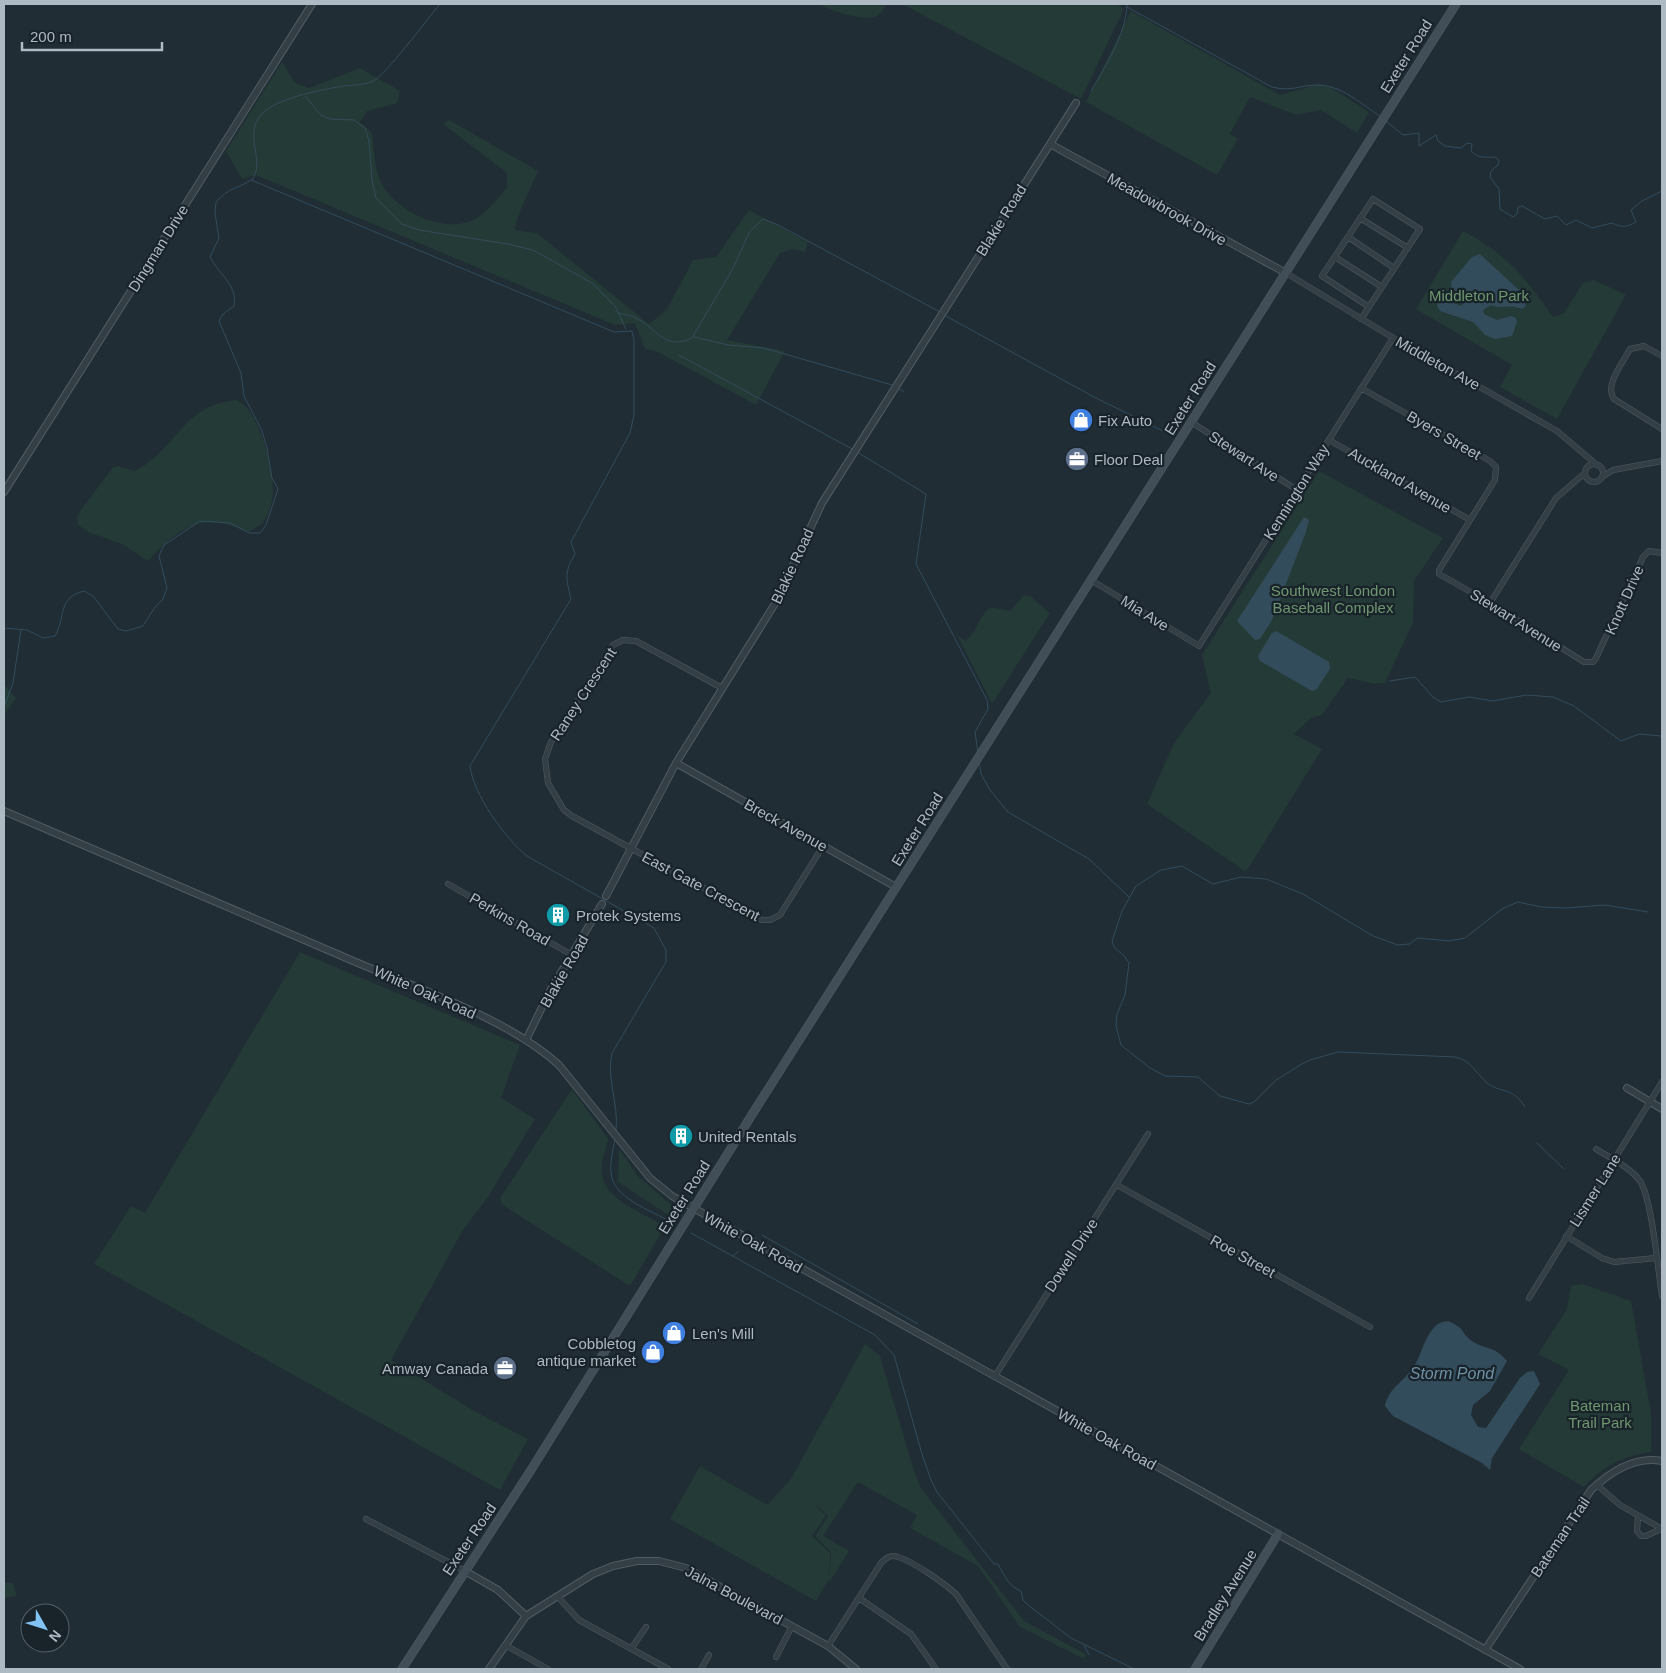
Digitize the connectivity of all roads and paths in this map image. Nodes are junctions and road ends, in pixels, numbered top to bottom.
1 (312, 4) edge
2 (1456, 4) edge
3 (1076, 103) dead end
4 (1050, 144) junction
5 (1360, 218) junction
6 (1348, 237) junction
7 (1408, 248) junction
8 (1335, 257) junction
9 (1394, 268) junction
10 (1286, 273) junction
11 (1382, 287) junction
12 (1369, 307) junction
13 (1361, 319) junction
14 (1393, 338) junction
15 (1662, 356) edge
16 (1361, 388) junction
17 (1191, 422) junction
18 (1662, 429) edge
19 (1329, 440) junction
20 (1587, 457) junction
21 (1662, 461) edge
22 (1598, 465) junction
23 (1586, 470) junction
24 (1613, 470) junction
25 (1602, 477) junction
26 (1589, 481) junction
27 (1576, 483) junction
28 (1297, 490) junction
29 (4, 492) edge
30 (1470, 520) junction
31 (1662, 554) edge
32 (1439, 574) joint
33 (1091, 580) junction
34 (1490, 603) junction
35 (1199, 646) joint
36 (1593, 662) joint
37 (722, 688) junction
38 (676, 763) junction
39 (4, 811) edge
40 (823, 846) junction
41 (630, 849) junction
42 (448, 884) dead end
43 (896, 887) junction
44 (606, 896) joint
45 (602, 904) joint
46 (572, 954) junction
47 (526, 1040) junction
48 (1662, 1082) edge
49 (1627, 1088) dead end
50 (1650, 1102) junction
51 (1662, 1109) edge
52 (1148, 1134) dead end
53 (1596, 1149) dead end
54 (1614, 1160) junction
55 (1116, 1185) junction
56 (694, 1209) junction
57 (1566, 1236) junction
58 (1656, 1258) junction
59 (1662, 1296) edge
60 (1529, 1298) dead end
61 (1370, 1327) dead end
62 (994, 1376) junction
63 (1662, 1460) edge
64 (1597, 1485) junction
65 (1638, 1516) junction
66 (366, 1519) dead end
67 (1662, 1529) edge
68 (1278, 1534) junction
69 (465, 1571) junction
70 (558, 1597) junction
71 (859, 1598) junction
72 (526, 1616) junction
73 (792, 1626) junction
74 (646, 1627) dead end
75 (505, 1645) junction
76 (828, 1646) junction
77 (631, 1649) junction
78 (1485, 1650) junction
79 (709, 1655) dead end
80 (776, 1656) dead end
81 (402, 1669) edge
82 (489, 1669) edge
83 (548, 1669) edge
84 (668, 1669) edge
85 (701, 1669) edge
86 (856, 1669) edge
87 (936, 1669) edge
88 (1007, 1669) edge
89 (1194, 1669) edge
90 (1520, 1669) edge

1 - 29 street, Dingman Drive
2 - 10 main road, Exeter Road
3 - 4 street, Blakie Road
4 - 10 street, Meadowbrook Drive
4 - 37 street, Blakie Road
5 - 6 street
5 - 7 street
5 - 7 street
6 - 8 street
6 - 9 street
7 - 9 street
8 - 11 street
8 - 12 street
9 - 11 street
10 - 13 street, Middleton Ave
10 - 17 main road, Exeter Road
11 - 12 street
12 - 13 street
13 - 14 street, Middleton Ave
14 - 16 street, Kennington Way
14 - 20 street, Middleton Ave
15 - 18 street
16 - 19 street, Kennington Way
16 - 30 street, Byers Street
17 - 28 street, Stewart Ave
17 - 33 main road, Exeter Road
19 - 28 street, Kennington Way
19 - 30 street, Auckland Avenue
20 - 22 street, Middleton Ave
20 - 23 street
21 - 24 street
22 - 23 street
22 - 24 street
22 - 25 street
23 - 26 street
23 - 27 street
24 - 25 street
25 - 26 street
26 - 27 street
27 - 34 street
28 - 35 street, Kennington Way
30 - 32 street, Byers Street
31 - 36 street, Knott Drive
32 - 34 street, Stewart Avenue
33 - 35 street, Mia Ave
33 - 43 main road, Exeter Road
34 - 36 street, Stewart Avenue
37 - 38 street, Blakie Road
37 - 41 street, Raney Crescent
38 - 40 street, Breck Avenue
38 - 41 street, Blakie Road
39 - 47 street, White Oak Road
40 - 41 street, East Gate Crescent
40 - 43 street, Breck Avenue
41 - 44 street, Blakie Road
42 - 46 street, Perkins Road
43 - 56 main road, Exeter Road
44 - 45 street, Blakie Road
45 - 46 street, Blakie Road
46 - 47 street, Blakie Road
47 - 56 street, White Oak Road
48 - 50 street, Lismer Lane
49 - 50 street
50 - 51 street
50 - 54 street, Lismer Lane
52 - 55 street, Dowell Drive
53 - 54 street
54 - 57 street, Lismer Lane
54 - 58 street
55 - 61 street, Roe Street
55 - 62 street, Dowell Drive
56 - 62 street, White Oak Road
56 - 69 main road, Exeter Road
57 - 58 street
57 - 60 street, Lismer Lane
58 - 59 street
62 - 68 street, White Oak Road
63 - 64 street, Bateman Trail
64 - 65 street
64 - 78 street, Bateman Trail
65 - 67 street
65 - 67 street
66 - 69 street
68 - 78 street, White Oak Road
68 - 89 main road, Bradley Avenue
69 - 72 street
69 - 81 main road, Exeter Road
70 - 72 street, Jalna Boulevard
70 - 73 street, Jalna Boulevard
70 - 77 street
71 - 76 street
71 - 87 street
71 - 88 street
72 - 75 street, Jalna Boulevard
73 - 76 street, Jalna Boulevard
73 - 80 street
74 - 77 street
75 - 82 street, Jalna Boulevard
75 - 83 street
76 - 86 street, Jalna Boulevard
77 - 84 street
78 - 90 street, White Oak Road
79 - 85 street

